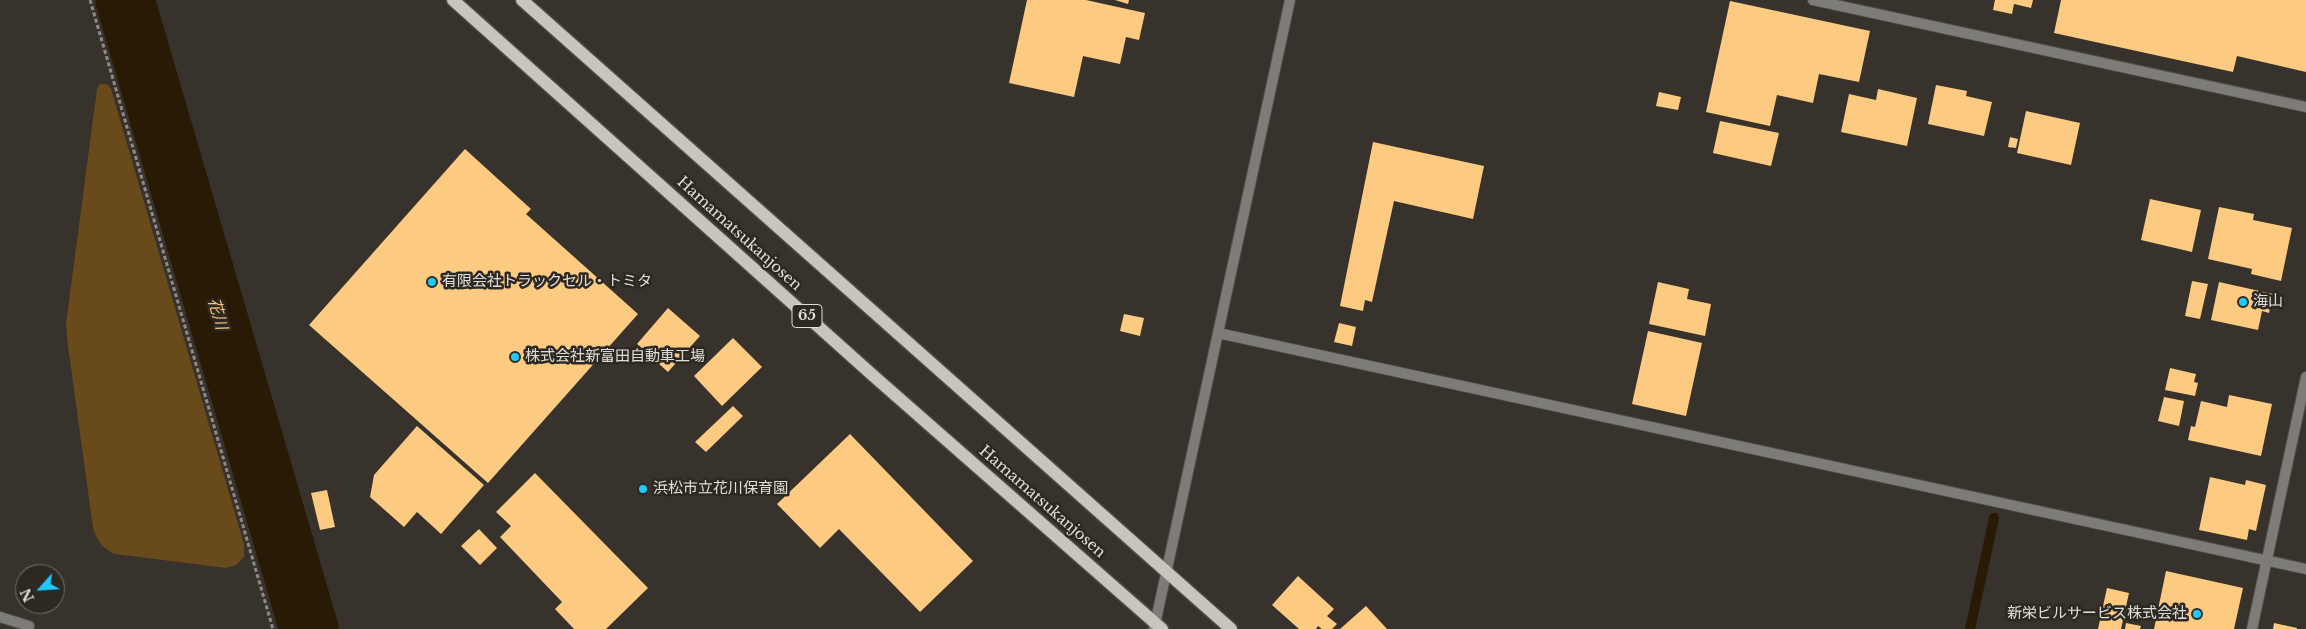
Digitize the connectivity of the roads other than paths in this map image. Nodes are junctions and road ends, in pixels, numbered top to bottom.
1 (453, 0) edge
2 (522, 0) edge
3 (1290, 0) edge
4 (1813, 0) edge
5 (2306, 107) edge
6 (1218, 333) junction
7 (2306, 376) edge
8 (2266, 560) junction
9 (2306, 569) edge
10 (1166, 571) junction
11 (0, 617) edge
12 (29, 626) dead end
13 (1157, 627) edge
14 (1231, 629) edge
15 (2252, 629) edge

1 - 13 main road, Hamamatsukanjosen / 65
2 - 10 main road, Hamamatsukanjosen
3 - 6 street
4 - 5 street
6 - 8 street
6 - 10 street
7 - 8 street
8 - 9 street
8 - 15 street
10 - 13 street
10 - 14 main road, Hamamatsukanjosen
11 - 12 street

